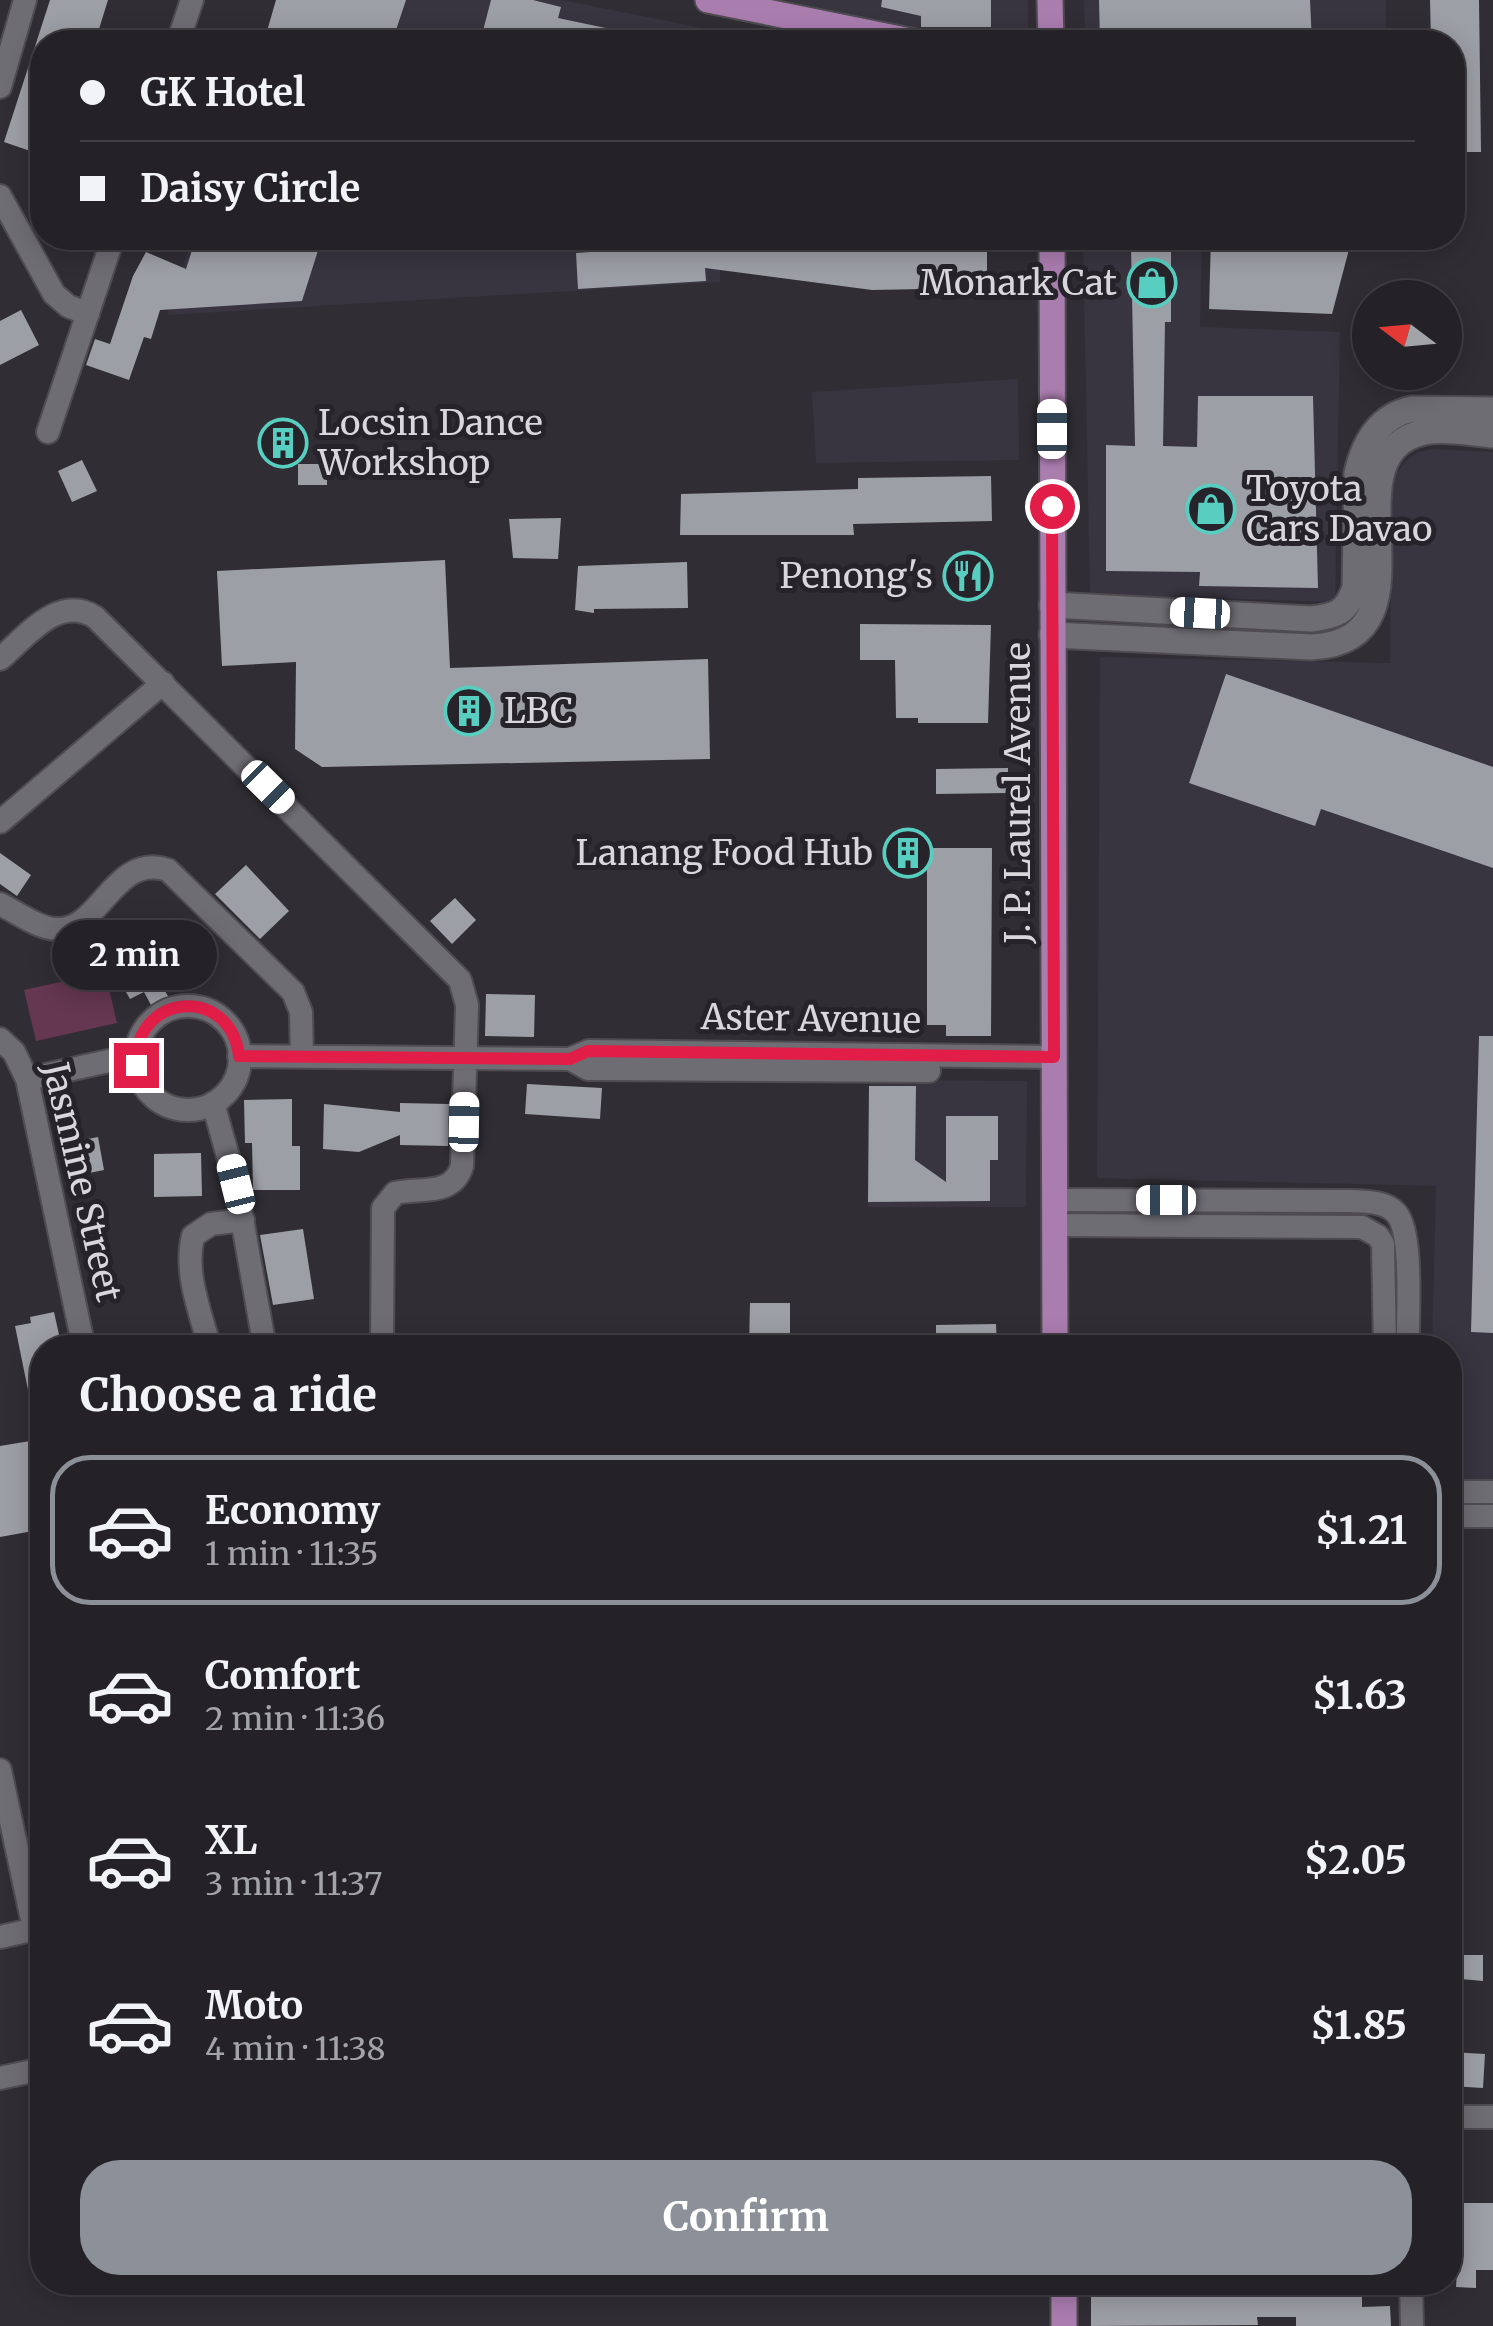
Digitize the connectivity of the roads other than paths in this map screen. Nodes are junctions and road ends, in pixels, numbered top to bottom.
1 (24, 0) edge
2 (192, 0) edge
3 (708, 0) edge
4 (1050, 0) edge
5 (182, 30) edge
6 (855, 30) edge
7 (1051, 30) edge
8 (0, 87) edge
9 (0, 196) edge
10 (109, 250) edge
11 (1052, 250) edge
12 (88, 314) junction
13 (1493, 410) edge
14 (48, 432) dead end
15 (1493, 435) edge
16 (1052, 605) junction
17 (1351, 622) junction
18 (1052, 635) junction
19 (0, 659) edge
20 (163, 683) junction
21 (0, 822) edge
22 (0, 904) edge
23 (0, 1039) edge
24 (136, 1055) junction
25 (239, 1056) junction
26 (302, 1056) junction
27 (465, 1056) junction
28 (1054, 1064) junction
29 (27, 1079) junction
30 (213, 1103) junction
31 (1236, 1201) junction
32 (1054, 1213) junction
33 (243, 1220) junction
34 (1235, 1226) junction
35 (81, 1335) edge
36 (207, 1335) edge
37 (263, 1335) edge
38 (382, 1335) edge
39 (1055, 1335) edge
40 (1385, 1335) edge
41 (1408, 1335) edge
42 (1462, 1492) edge
43 (1493, 1492) edge
44 (1462, 1516) edge
45 (1493, 1516) edge
46 (0, 1770) edge
47 (30, 1895) edge
48 (0, 1936) edge
49 (30, 1937) edge
50 (30, 2072) edge
51 (0, 2078) edge
52 (1493, 2117) edge
53 (1462, 2118) edge
54 (1064, 2295) edge
55 (1411, 2295) edge
56 (1064, 2326) edge
57 (1412, 2326) edge

1 - 8 street
2 - 5 street
3 - 6 main road
4 - 7 main road
9 - 12 street
10 - 12 street
11 - 16 main road, J. P. Laurel Avenue
12 - 14 street
13 - 17 street
15 - 17 street
16 - 17 street
16 - 18 main road, J. P. Laurel Avenue
17 - 18 street
18 - 28 main road, J. P. Laurel Avenue
19 - 20 street
20 - 21 street
20 - 27 street
22 - 26 street
23 - 29 street, Jasmine Street
24 - 25 street
24 - 29 street
24 - 30 street
25 - 26 street, Aster Avenue
25 - 30 street
26 - 27 street, Aster Avenue
27 - 28 street, Aster Avenue
27 - 38 street
28 - 32 main road, J. P. Laurel Avenue
29 - 35 street, Jasmine Street
30 - 33 street
31 - 32 street
31 - 34 street
31 - 41 street
32 - 34 street
32 - 39 main road, J. P. Laurel Avenue
33 - 36 street
33 - 37 street
34 - 40 street
42 - 43 street
44 - 45 street
46 - 47 street
48 - 49 street
50 - 51 street
52 - 53 street
54 - 56 main road
55 - 57 street

